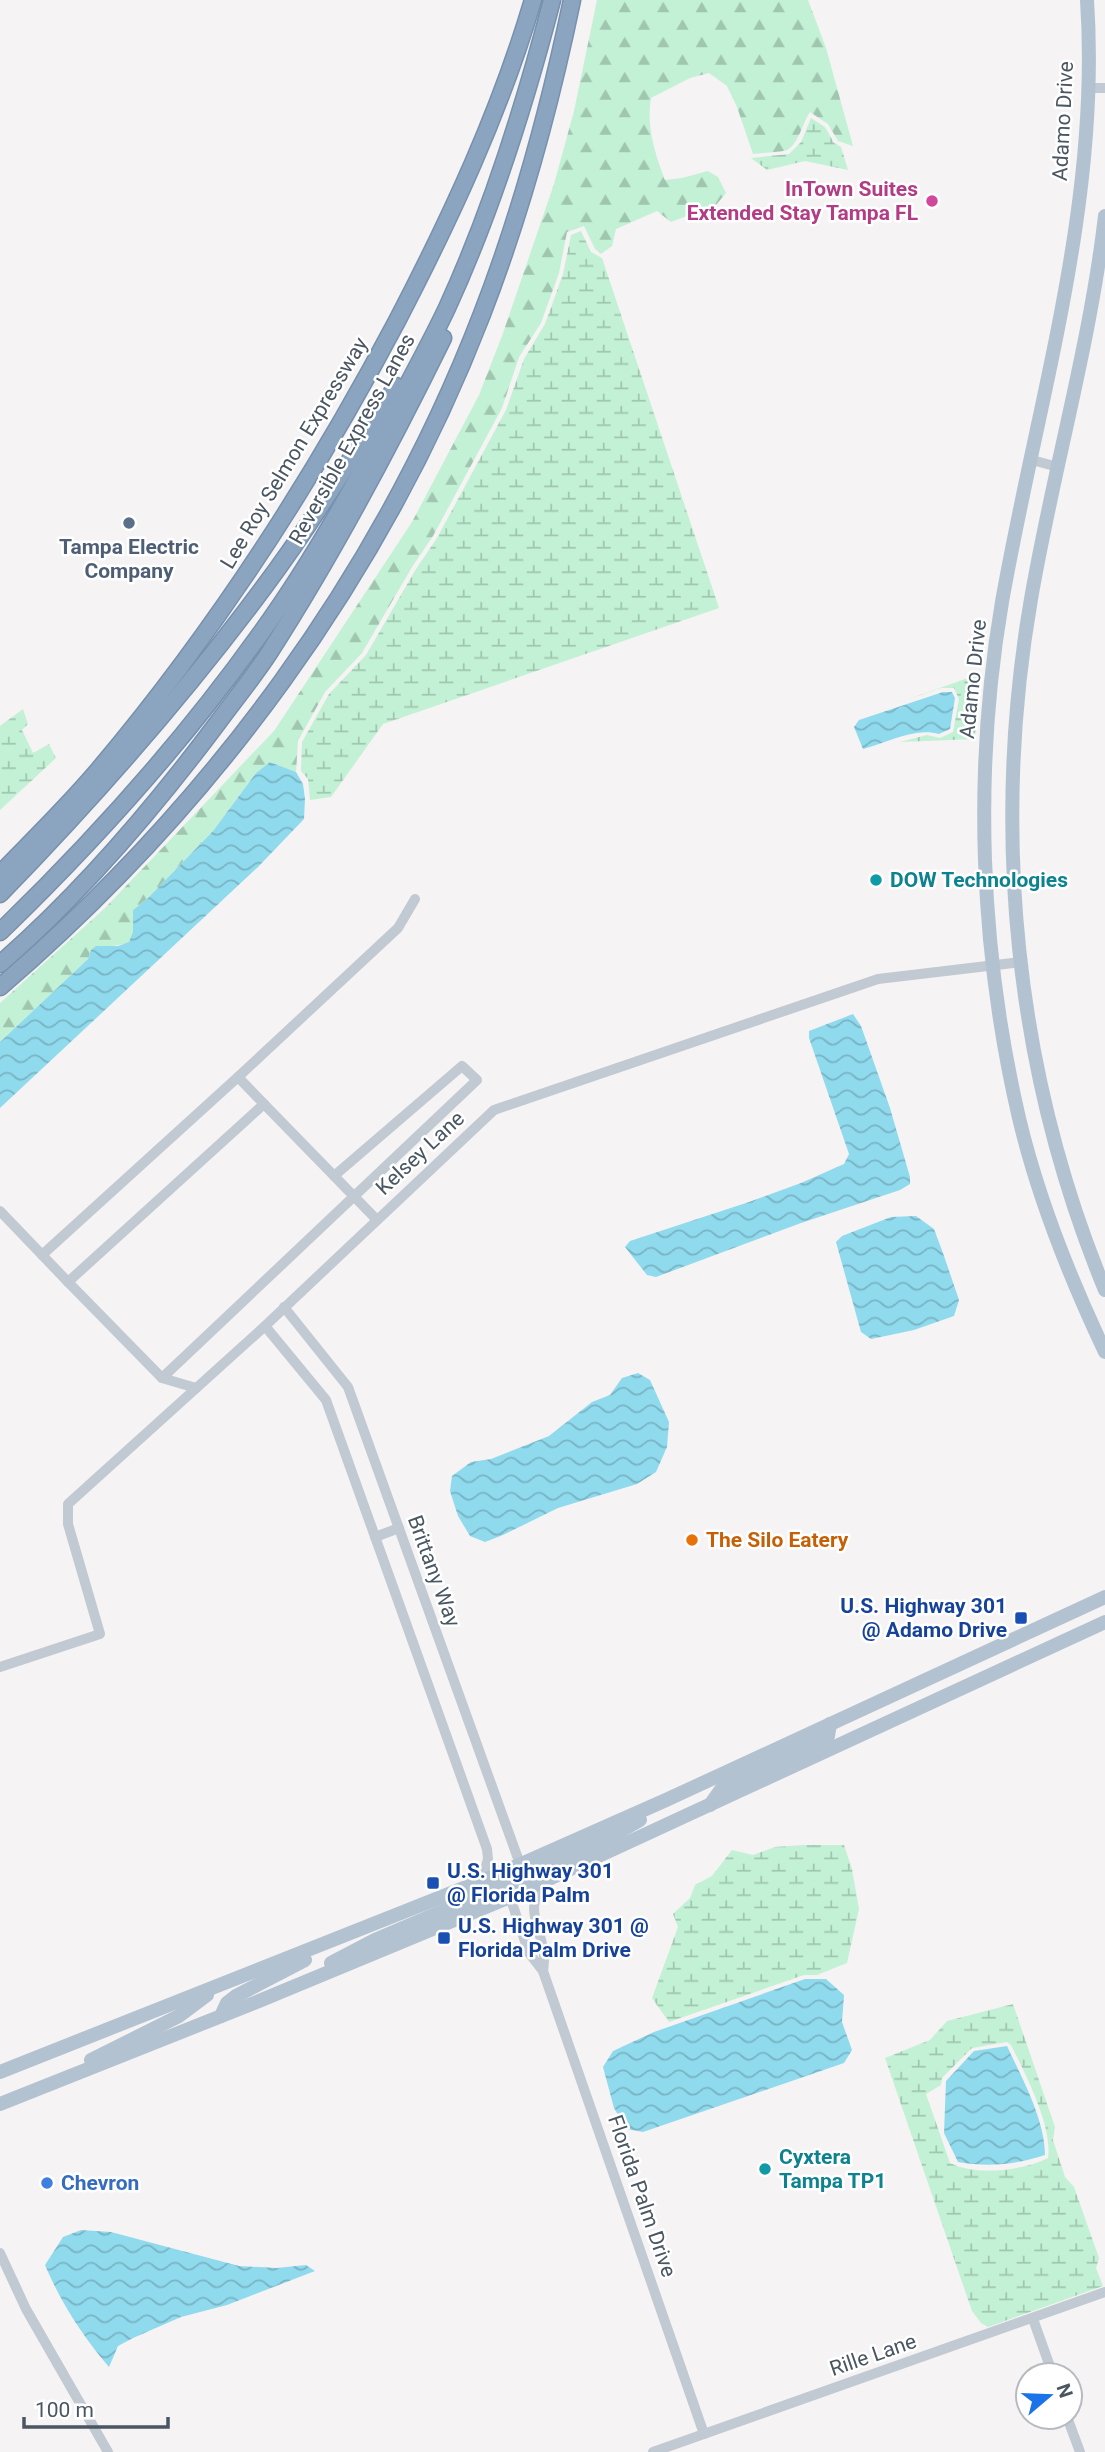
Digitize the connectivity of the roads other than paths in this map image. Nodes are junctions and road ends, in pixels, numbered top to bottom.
1 (533, 0) edge
2 (552, 0) edge
3 (572, 0) edge
4 (1087, 0) edge
5 (1088, 88) junction
6 (1105, 88) edge
7 (1105, 216) edge
8 (464, 266) junction
9 (446, 309) junction
10 (1032, 460) junction
11 (1058, 467) junction
12 (0, 874) edge
13 (0, 894) edge
14 (415, 899) dead end
15 (0, 932) edge
16 (1021, 962) junction
17 (0, 964) edge
18 (993, 965) junction
19 (0, 987) edge
20 (239, 1077) junction
21 (264, 1104) junction
22 (334, 1176) junction
23 (353, 1196) junction
24 (0, 1211) edge
25 (377, 1220) junction
26 (42, 1255) junction
27 (68, 1282) junction
28 (1105, 1290) edge
29 (284, 1307) junction
30 (265, 1326) junction
31 (1105, 1352) edge
32 (162, 1378) junction
33 (196, 1388) junction
34 (399, 1528) junction
35 (374, 1536) junction
36 (1105, 1597) edge
37 (1105, 1622) edge
38 (0, 1667) edge
39 (459, 1698) junction
40 (437, 1706) junction
41 (830, 1724) junction
42 (666, 1800) junction
43 (709, 1806) junction
44 (520, 1864) junction
45 (482, 1881) junction
46 (545, 1881) junction
47 (510, 1897) junction
48 (374, 1924) junction
49 (543, 1971) junction
50 (309, 1980) junction
51 (212, 1989) junction
52 (221, 2016) junction
53 (0, 2072) edge
54 (64, 2079) junction
55 (0, 2104) edge
56 (0, 2253) edge
57 (1105, 2292) edge
58 (1033, 2319) junction
59 (1048, 2361) edge
60 (1073, 2431) edge
61 (704, 2434) junction
62 (108, 2452) edge
63 (653, 2452) edge
64 (1080, 2452) edge

1 - 12 highway, Lee Roy Selmon Expressway
2 - 8 highway, Reversible Express Lanes
3 - 19 highway
4 - 5 main road, Adamo Drive
5 - 6 street
5 - 10 main road, Adamo Drive
7 - 11 main road
8 - 9 highway, Reversible Express Lanes
8 - 17 highway
9 - 13 highway
9 - 15 highway, Reversible Express Lanes
10 - 11 street
10 - 18 main road, Adamo Drive
11 - 16 main road
14 - 20 street
16 - 18 street, Kelsey Lane
16 - 28 main road
18 - 25 street, Kelsey Lane
18 - 31 main road, Adamo Drive
20 - 21 street
20 - 26 street
21 - 22 street
21 - 27 street
22 - 23 street
22 - 23 street
23 - 25 street
23 - 32 street
24 - 26 street
25 - 29 street, Kelsey Lane
26 - 27 street
27 - 32 street
29 - 30 street, Kelsey Lane
29 - 34 street, Brittany Way
30 - 33 street, Kelsey Lane
30 - 35 street, Brittany Way
32 - 33 street
33 - 38 street, Kelsey Lane
34 - 35 street
34 - 39 street, Brittany Way
35 - 40 street, Brittany Way
36 - 41 main road
37 - 43 main road
39 - 40 street
39 - 44 street, Brittany Way
40 - 45 street, Brittany Way
41 - 42 main road
41 - 43 main road
42 - 44 main road
42 - 47 main road
43 - 46 main road
44 - 45 main road
44 - 50 main road
45 - 48 main road
46 - 47 main road
46 - 49 street, Florida Palm Drive
47 - 49 street, Florida Palm Drive
47 - 50 main road
48 - 51 main road
48 - 52 main road
49 - 61 street, Florida Palm Drive
50 - 52 main road
51 - 53 main road
51 - 54 main road
52 - 54 main road
54 - 55 main road
56 - 62 street
57 - 58 street, Rille Lane
58 - 59 street
58 - 61 street, Rille Lane
60 - 64 street
61 - 63 street, Rille Lane

